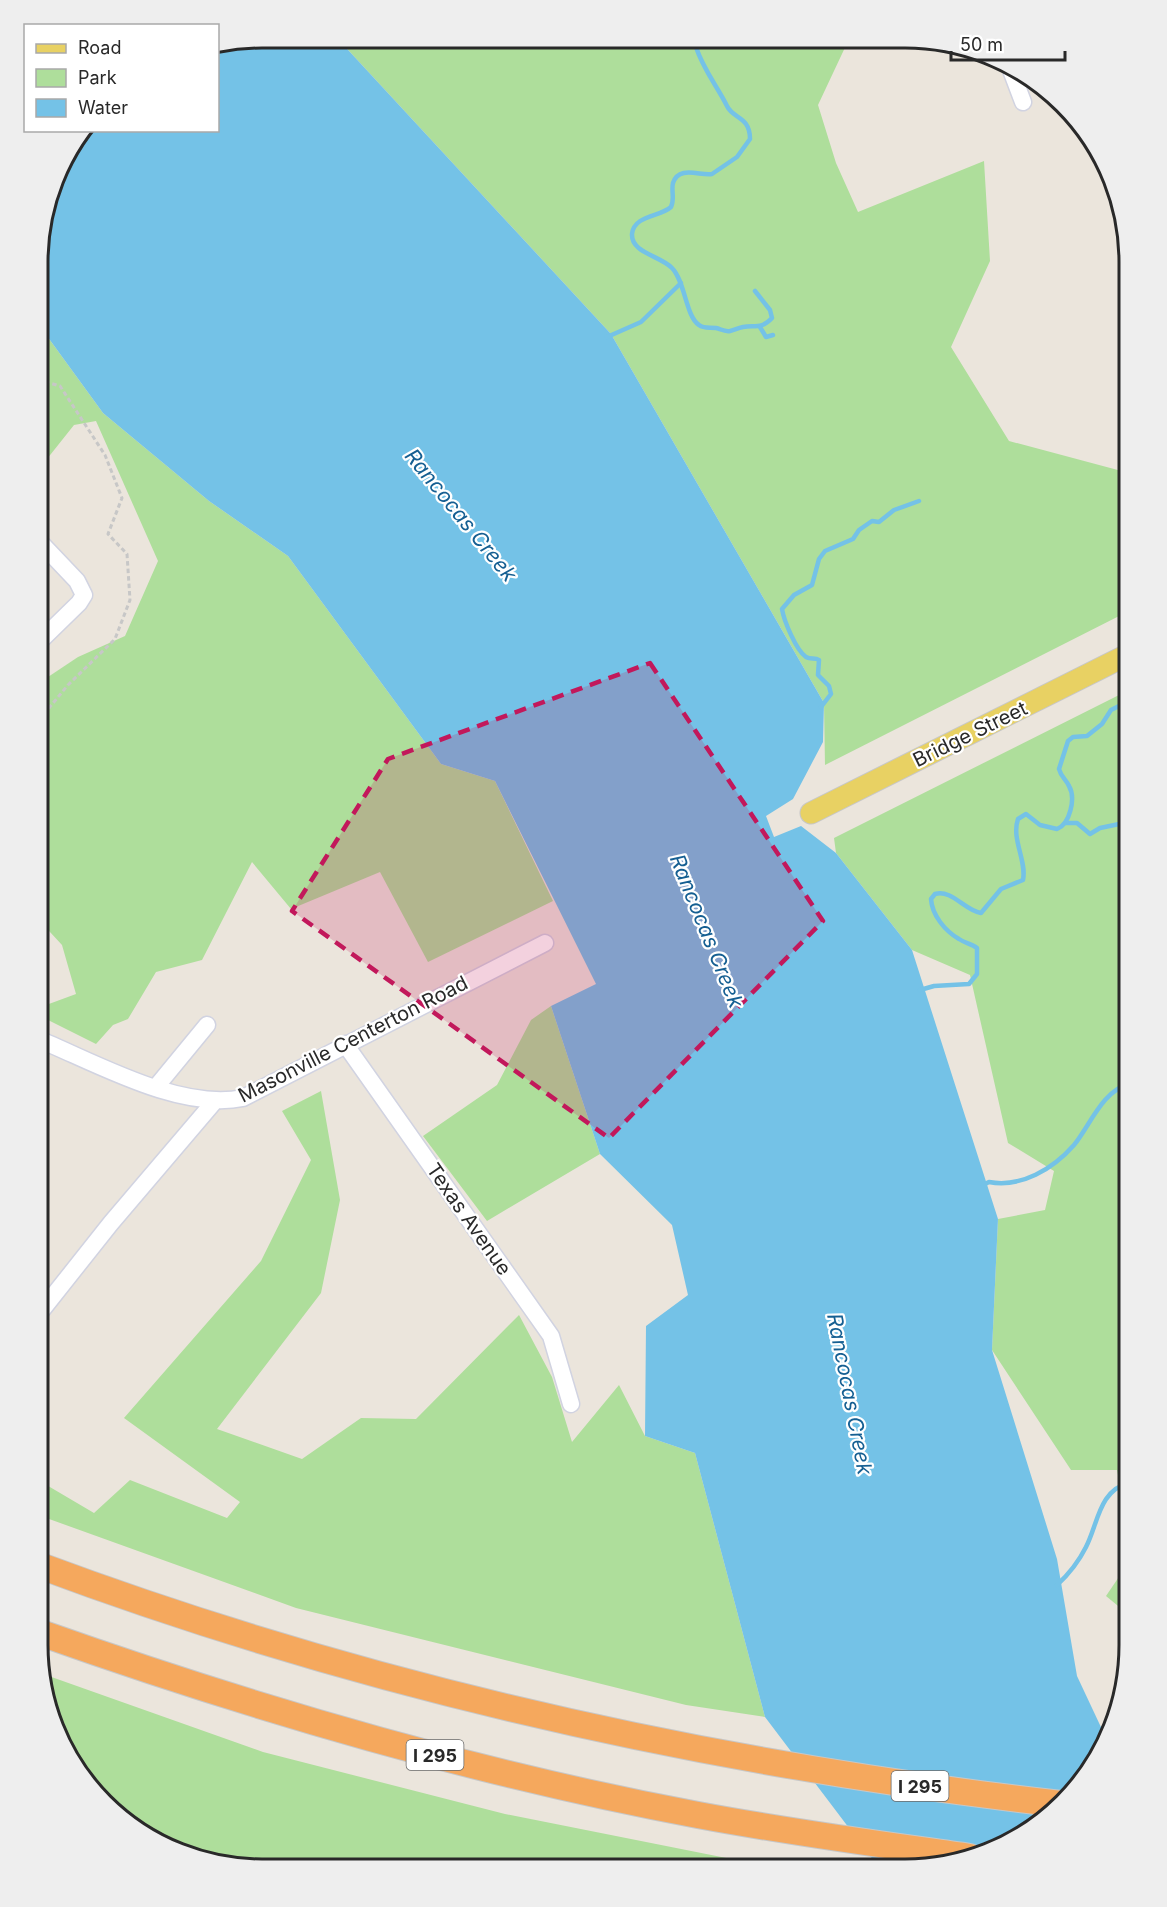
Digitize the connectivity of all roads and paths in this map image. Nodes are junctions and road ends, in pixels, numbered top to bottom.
1 (1014, 78) edge
2 (1023, 102) dead end
3 (48, 383) edge
4 (48, 550) edge
5 (48, 633) edge
6 (1119, 659) edge
7 (48, 709) edge
8 (810, 813) dead end
9 (545, 943) dead end
10 (207, 1024) dead end
11 (48, 1043) edge
12 (345, 1044) junction
13 (156, 1087) junction
14 (214, 1102) junction
15 (48, 1302) edge
16 (571, 1404) dead end
17 (48, 1568) edge
18 (48, 1635) edge
19 (1049, 1803) edge
20 (950, 1854) edge

1 - 2 street
3 - 7 path
4 - 5 street
6 - 8 main road, Bridge Street
9 - 12 street, Masonville Centerton Road
10 - 13 street
11 - 13 street
12 - 14 street, Masonville Centerton Road
12 - 16 street, Texas Avenue
13 - 14 street
14 - 15 street, Masonville Centerton Road
17 - 19 highway, I 295
18 - 20 highway, I 295

